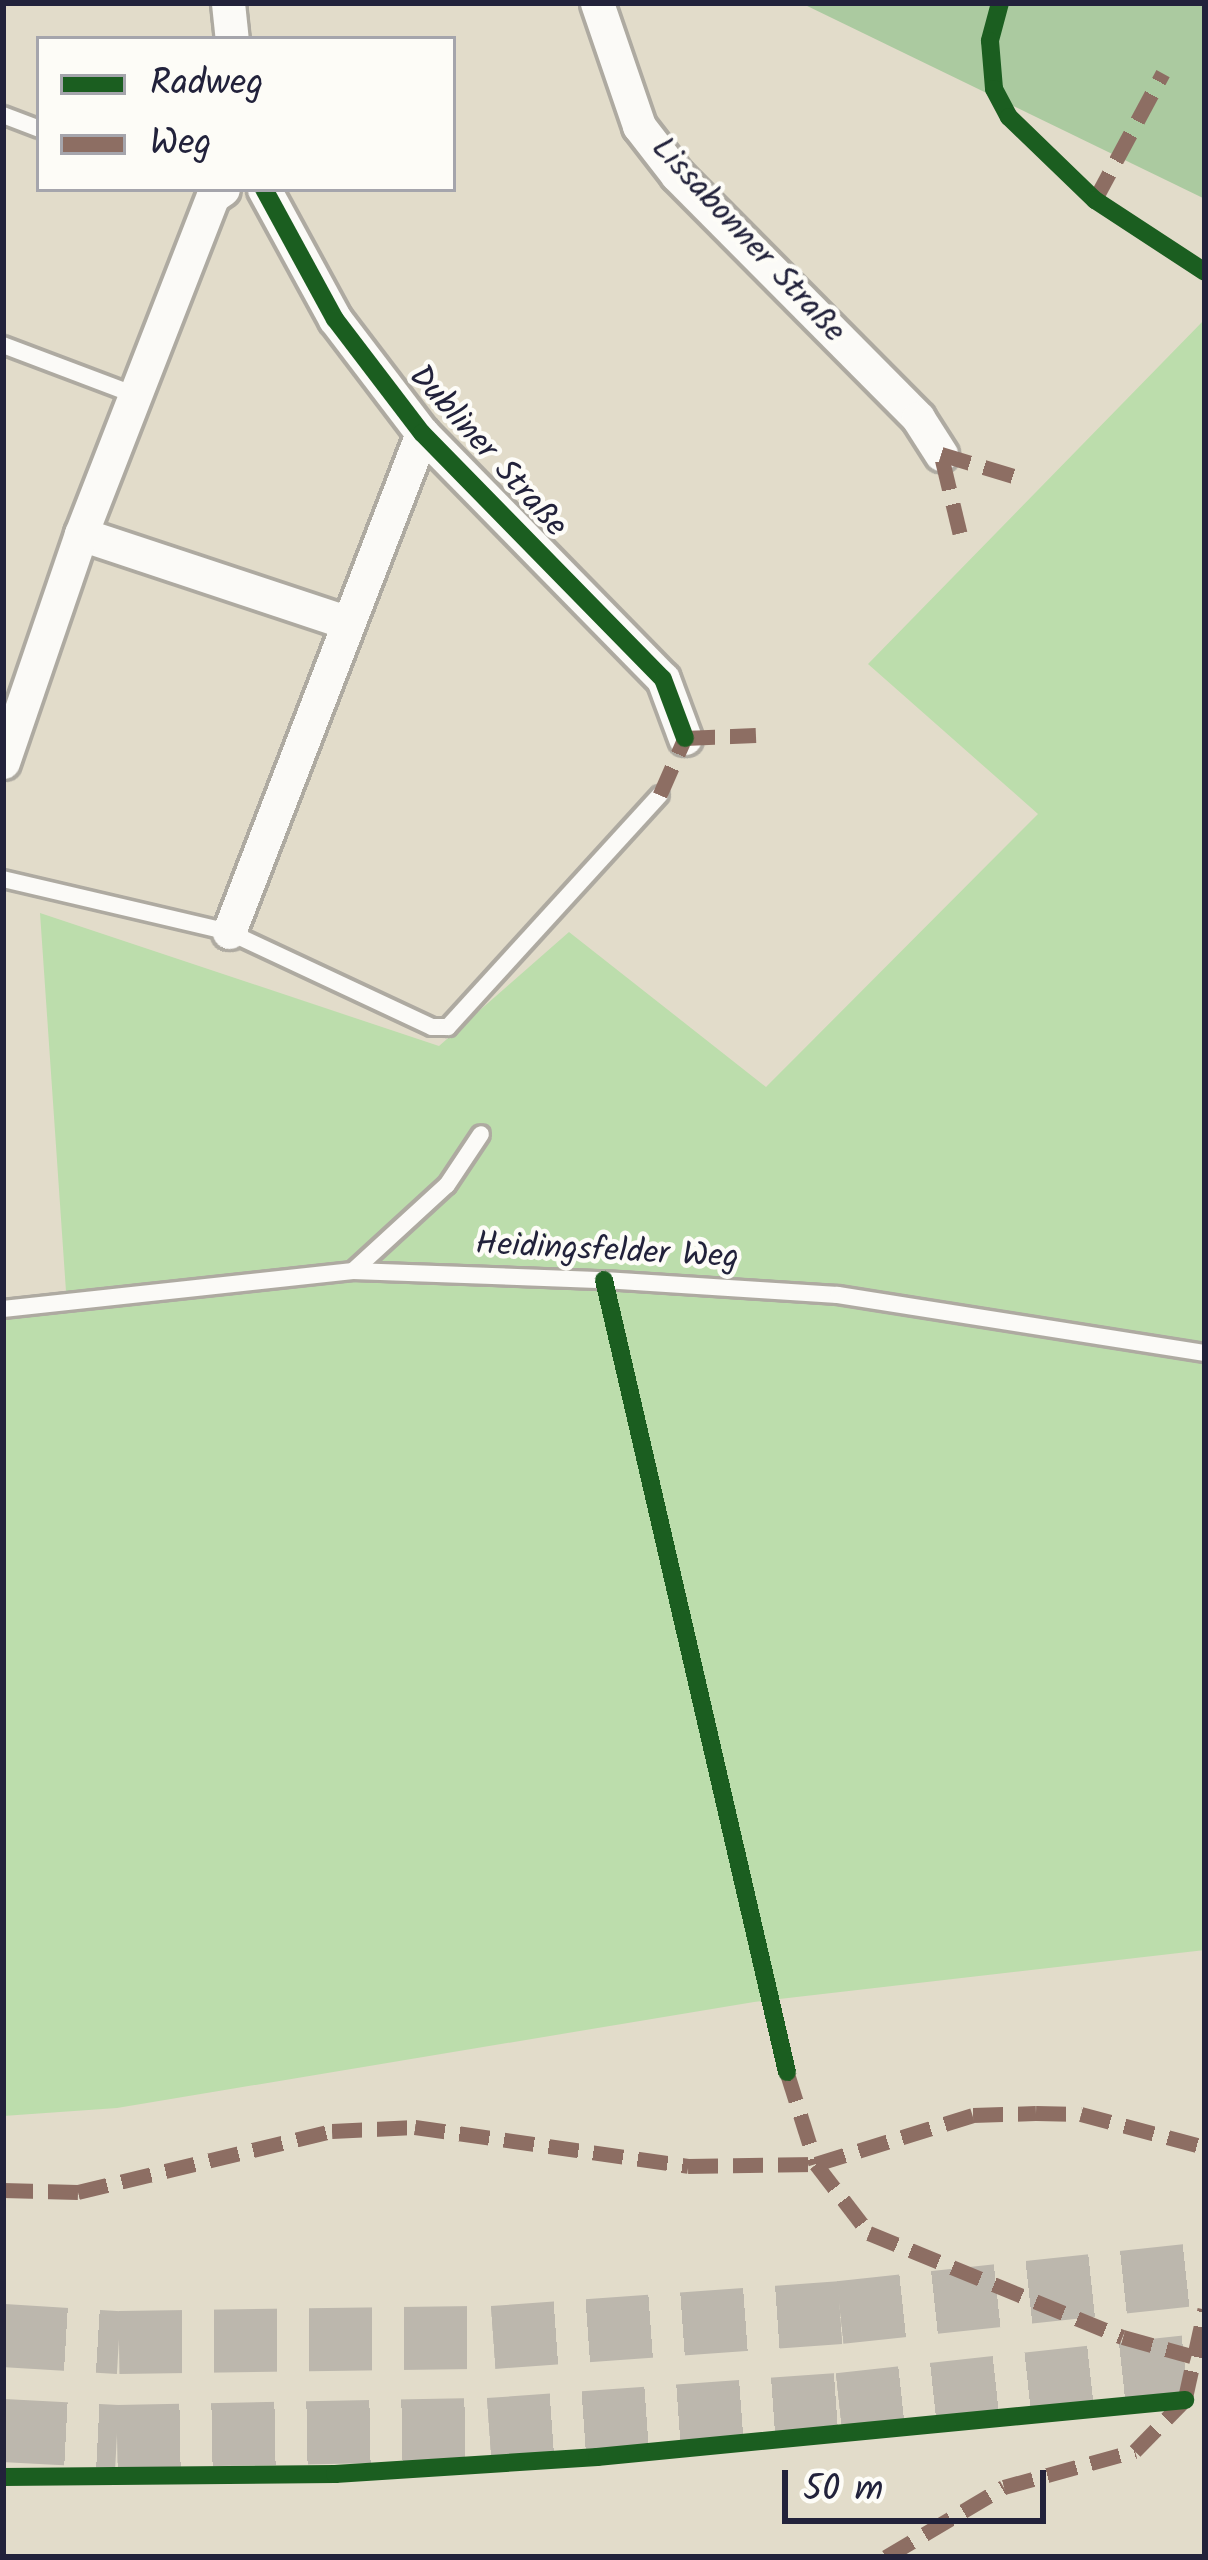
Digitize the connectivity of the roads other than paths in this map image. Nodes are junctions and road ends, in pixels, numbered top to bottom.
1 (228, 3) edge
2 (597, 3) edge
3 (232, 36) edge
4 (3, 115) edge
5 (36, 127) edge
6 (210, 192) edge
7 (266, 192) edge
8 (3, 345) edge
9 (135, 395) junction
10 (422, 433) junction
11 (941, 454) dead end
12 (81, 534) junction
13 (346, 622) junction
14 (685, 738) dead end
15 (3, 762) edge
16 (660, 795) dead end
17 (3, 879) edge
18 (229, 932) junction
19 (481, 1133) dead end
20 (353, 1271) junction
21 (3, 1310) edge
22 (1205, 1353) edge

1 - 3 street
2 - 11 street, Lissabonner Straße
4 - 5 lane
6 - 9 street
7 - 10 street, Dubliner Straße
8 - 9 lane
9 - 12 street
10 - 13 street
10 - 14 street, Dubliner Straße
12 - 13 street
12 - 15 street
13 - 18 street
16 - 18 lane
17 - 18 lane
19 - 20 lane
20 - 21 lane, Heidingsfelder Weg
20 - 22 lane, Heidingsfelder Weg

